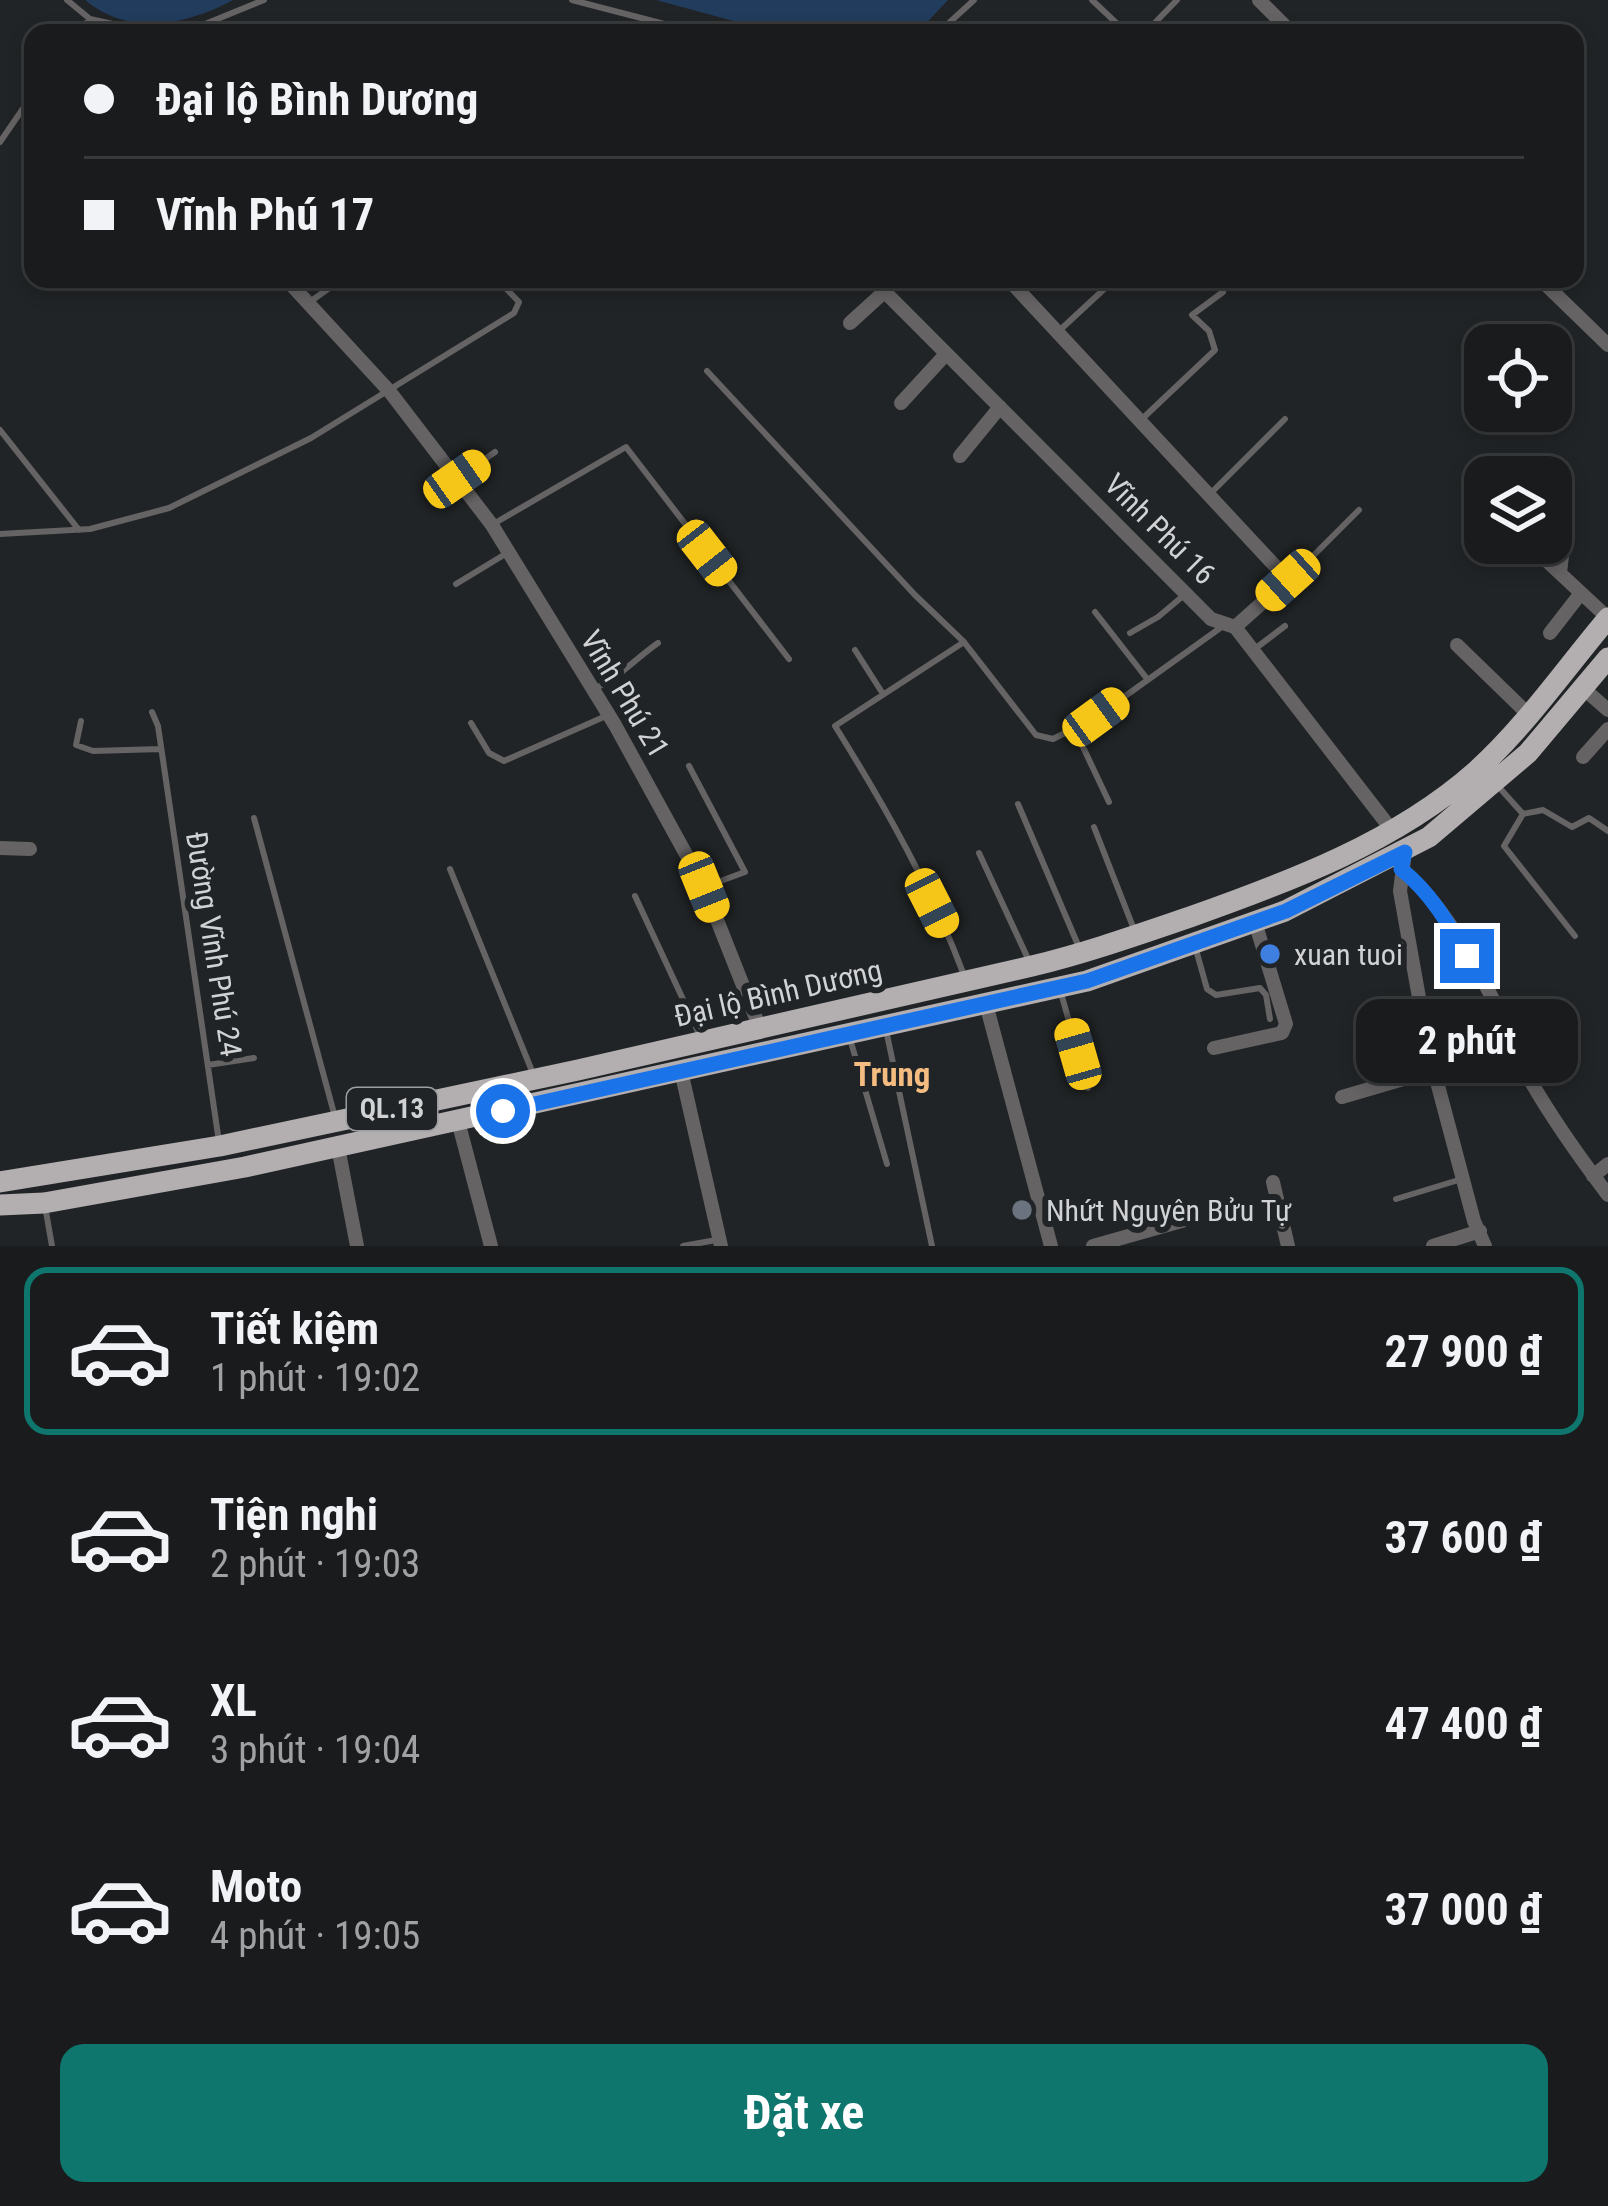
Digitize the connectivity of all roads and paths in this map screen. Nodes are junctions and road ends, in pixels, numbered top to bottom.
1 (67, 0) edge
2 (264, 0) edge
3 (572, 0) edge
4 (974, 0) edge
5 (1092, 0) edge
6 (1177, 0) edge
7 (1259, 0) edge
8 (90, 20) junction
9 (86, 24) edge
10 (89, 24) edge
11 (109, 24) edge
12 (205, 24) edge
13 (664, 24) edge
14 (948, 24) edge
15 (1117, 24) edge
16 (1154, 24) edge
17 (1283, 24) edge
18 (24, 107) edge
19 (0, 142) edge
20 (294, 288) edge
21 (329, 288) edge
22 (505, 288) edge
23 (880, 288) edge
24 (1016, 288) edge
25 (1104, 288) edge
26 (1549, 288) edge
27 (884, 292) junction
28 (1223, 292) dead end
29 (308, 303) junction
30 (850, 323) dead end
31 (1057, 333) junction
32 (1608, 345) edge
33 (946, 354) junction
34 (707, 371) dead end
35 (390, 392) junction
36 (901, 403) dead end
37 (1000, 407) junction
38 (1285, 419) dead end
39 (1139, 422) junction
40 (0, 430) edge
41 (496, 452) dead end
42 (960, 457) dead end
43 (457, 479) junction
44 (1207, 496) junction
45 (1360, 510) dead end
46 (492, 525) junction
47 (79, 530) junction
48 (0, 534) edge
49 (507, 553) junction
50 (1550, 564) edge
51 (1561, 564) edge
52 (1560, 573) junction
53 (1288, 580) junction
54 (456, 584) dead end
55 (1186, 593) junction
56 (1581, 593) junction
57 (1095, 612) dead end
58 (1608, 618) edge
59 (1230, 626) junction
60 (1285, 626) dead end
61 (1130, 633) dead end
62 (1550, 633) dead end
63 (964, 642) junction
64 (658, 643) dead end
65 (1457, 645) dead end
66 (855, 650) dead end
67 (1253, 650) junction
68 (789, 658) dead end
69 (1608, 658) edge
70 (1148, 680) junction
71 (1584, 688) junction
72 (593, 689) junction
73 (883, 694) junction
74 (1608, 710) edge
75 (152, 712) dead end
76 (1528, 714) junction
77 (609, 715) junction
78 (830, 718) dead end
79 (81, 721) dead end
80 (471, 723) dead end
81 (835, 726) junction
82 (1074, 728) junction
83 (1608, 729) edge
84 (161, 749) junction
85 (1583, 757) dead end
86 (689, 766) dead end
87 (1495, 783) junction
88 (1109, 802) dead end
89 (1018, 804) dead end
90 (1523, 814) junction
91 (254, 818) dead end
92 (1094, 827) dead end
93 (1391, 829) junction
94 (1608, 832) edge
95 (0, 848) edge
96 (30, 849) dead end
97 (979, 853) dead end
98 (1403, 860) junction
99 (450, 869) dead end
100 (704, 887) junction
101 (635, 896) dead end
102 (1255, 922) junction
103 (1136, 936) junction
104 (1575, 936) dead end
105 (1194, 943) junction
106 (1082, 954) junction
107 (1031, 966) junction
108 (966, 981) junction
109 (1059, 986) junction
110 (986, 1004) junction
111 (1270, 1019) dead end
112 (760, 1026) junction
113 (885, 1027) junction
114 (849, 1036) junction
115 (703, 1042) junction
116 (1214, 1048) dead end
117 (768, 1051) junction
118 (254, 1058) dead end
119 (208, 1065) junction
120 (1434, 1070) junction
121 (682, 1071) junction
122 (536, 1079) junction
123 (1088, 1088) dead end
124 (1342, 1097) dead end
125 (336, 1120) junction
126 (458, 1121) junction
127 (220, 1146) junction
128 (338, 1147) junction
129 (887, 1164) dead end
130 (1608, 1165) edge
131 (1593, 1176) junction
132 (1463, 1179) junction
133 (0, 1182) edge
134 (1273, 1182) dead end
135 (1608, 1195) edge
136 (1396, 1199) dead end
137 (44, 1203) junction
138 (0, 1205) edge
139 (1203, 1215) dead end
140 (1482, 1238) edge
141 (720, 1243) edge
142 (52, 1246) edge
143 (357, 1246) edge
144 (491, 1246) edge
145 (683, 1246) edge
146 (932, 1246) edge
147 (1051, 1246) edge
148 (1093, 1246) edge
149 (1288, 1246) edge
150 (1433, 1246) edge

1 - 8 lane
2 - 12 lane
3 - 13 lane
4 - 14 lane
5 - 15 lane
6 - 16 lane
7 - 17 street
8 - 9 lane
8 - 10 lane
8 - 11 lane
18 - 19 lane
20 - 29 street, Vĩnh Phú 21
21 - 29 lane
22 - 35 lane
23 - 27 street, Vĩnh Phú 16
24 - 31 street
25 - 31 lane
26 - 32 street
27 - 30 street
27 - 33 street, Vĩnh Phú 16
28 - 39 lane
29 - 35 street, Vĩnh Phú 21
31 - 39 street
33 - 36 street
33 - 37 street, Vĩnh Phú 16
34 - 63 lane
35 - 43 street, Vĩnh Phú 21
35 - 47 lane
37 - 42 street
37 - 55 street, Vĩnh Phú 16
38 - 44 lane
39 - 44 street
40 - 47 lane
41 - 43 lane
43 - 46 street, Vĩnh Phú 21
44 - 53 street
45 - 53 lane
46 - 49 street, Vĩnh Phú 21
46 - 68 lane
47 - 48 lane
49 - 54 lane
49 - 72 street, Vĩnh Phú 21
50 - 52 street
51 - 52 street
52 - 56 street
53 - 59 street
55 - 59 street, Vĩnh Phú 16
55 - 61 lane
56 - 58 street
56 - 62 street
57 - 70 lane
58 - 76 highway, Đại lộ Bình Dương / QL.13
59 - 67 street, Vĩnh Phú 16
59 - 70 lane
60 - 67 lane
63 - 73 lane
63 - 82 lane
64 - 72 lane
65 - 76 street
66 - 73 lane
67 - 93 street, Vĩnh Phú 16
69 - 71 highway, Đại lộ Bình Dương / QL.13
70 - 82 lane
71 - 74 street
71 - 87 highway, Đại lộ Bình Dương / QL.13
72 - 77 street, Vĩnh Phú 21
73 - 81 lane
75 - 84 lane, Đường Vĩnh Phú 24
76 - 93 highway, Đại lộ Bình Dương / QL.13
77 - 80 lane
77 - 100 street, Vĩnh Phú 21
78 - 81 lane
79 - 84 lane
81 - 108 lane
82 - 88 lane
83 - 85 street
84 - 119 lane, Đường Vĩnh Phú 24
86 - 100 lane
87 - 90 lane
87 - 98 highway, Đại lộ Bình Dương / QL.13
89 - 106 lane
90 - 94 lane
90 - 104 lane
91 - 125 lane
92 - 103 lane
93 - 103 highway, Đại lộ Bình Dương / QL.13
95 - 96 street
97 - 107 lane
98 - 102 highway, Đại lộ Bình Dương / QL.13
98 - 120 street
98 - 131 street
99 - 122 lane
100 - 112 street, Vĩnh Phú 21
101 - 115 lane
102 - 105 highway, Đại lộ Bình Dương / QL.13
102 - 116 street
103 - 106 highway, Đại lộ Bình Dương / QL.13
105 - 109 highway, Đại lộ Bình Dương / QL.13
105 - 111 lane
106 - 107 highway, Đại lộ Bình Dương / QL.13
107 - 108 highway, Đại lộ Bình Dương / QL.13
108 - 112 highway, Đại lộ Bình Dương / QL.13
109 - 110 highway, Đại lộ Bình Dương / QL.13
109 - 123 lane
110 - 113 highway, Đại lộ Bình Dương / QL.13
110 - 147 street
112 - 115 highway, Đại lộ Bình Dương / QL.13
112 - 117 highway
113 - 114 highway, Đại lộ Bình Dương / QL.13
113 - 146 lane
114 - 117 highway, Đại lộ Bình Dương / QL.13
114 - 129 lane
115 - 122 highway, Đại lộ Bình Dương / QL.13
117 - 121 highway, Đại lộ Bình Dương / QL.13
118 - 119 lane
119 - 127 lane, Đường Vĩnh Phú 24
120 - 124 street
120 - 132 street
121 - 126 highway, Đại lộ Bình Dương / QL.13
121 - 141 street
122 - 125 highway, Đại lộ Bình Dương / QL.13
125 - 127 highway, Đại lộ Bình Dương / QL.13
126 - 128 highway, Đại lộ Bình Dương / QL.13
126 - 144 street
127 - 133 highway, Đại lộ Bình Dương / QL.13
128 - 137 highway, Đại lộ Bình Dương / QL.13
128 - 143 street
130 - 131 street
131 - 135 street
132 - 136 lane
132 - 140 street
134 - 149 street
137 - 138 highway, Đại lộ Bình Dương / QL.13
137 - 142 lane
139 - 148 street
140 - 150 street
141 - 145 lane

